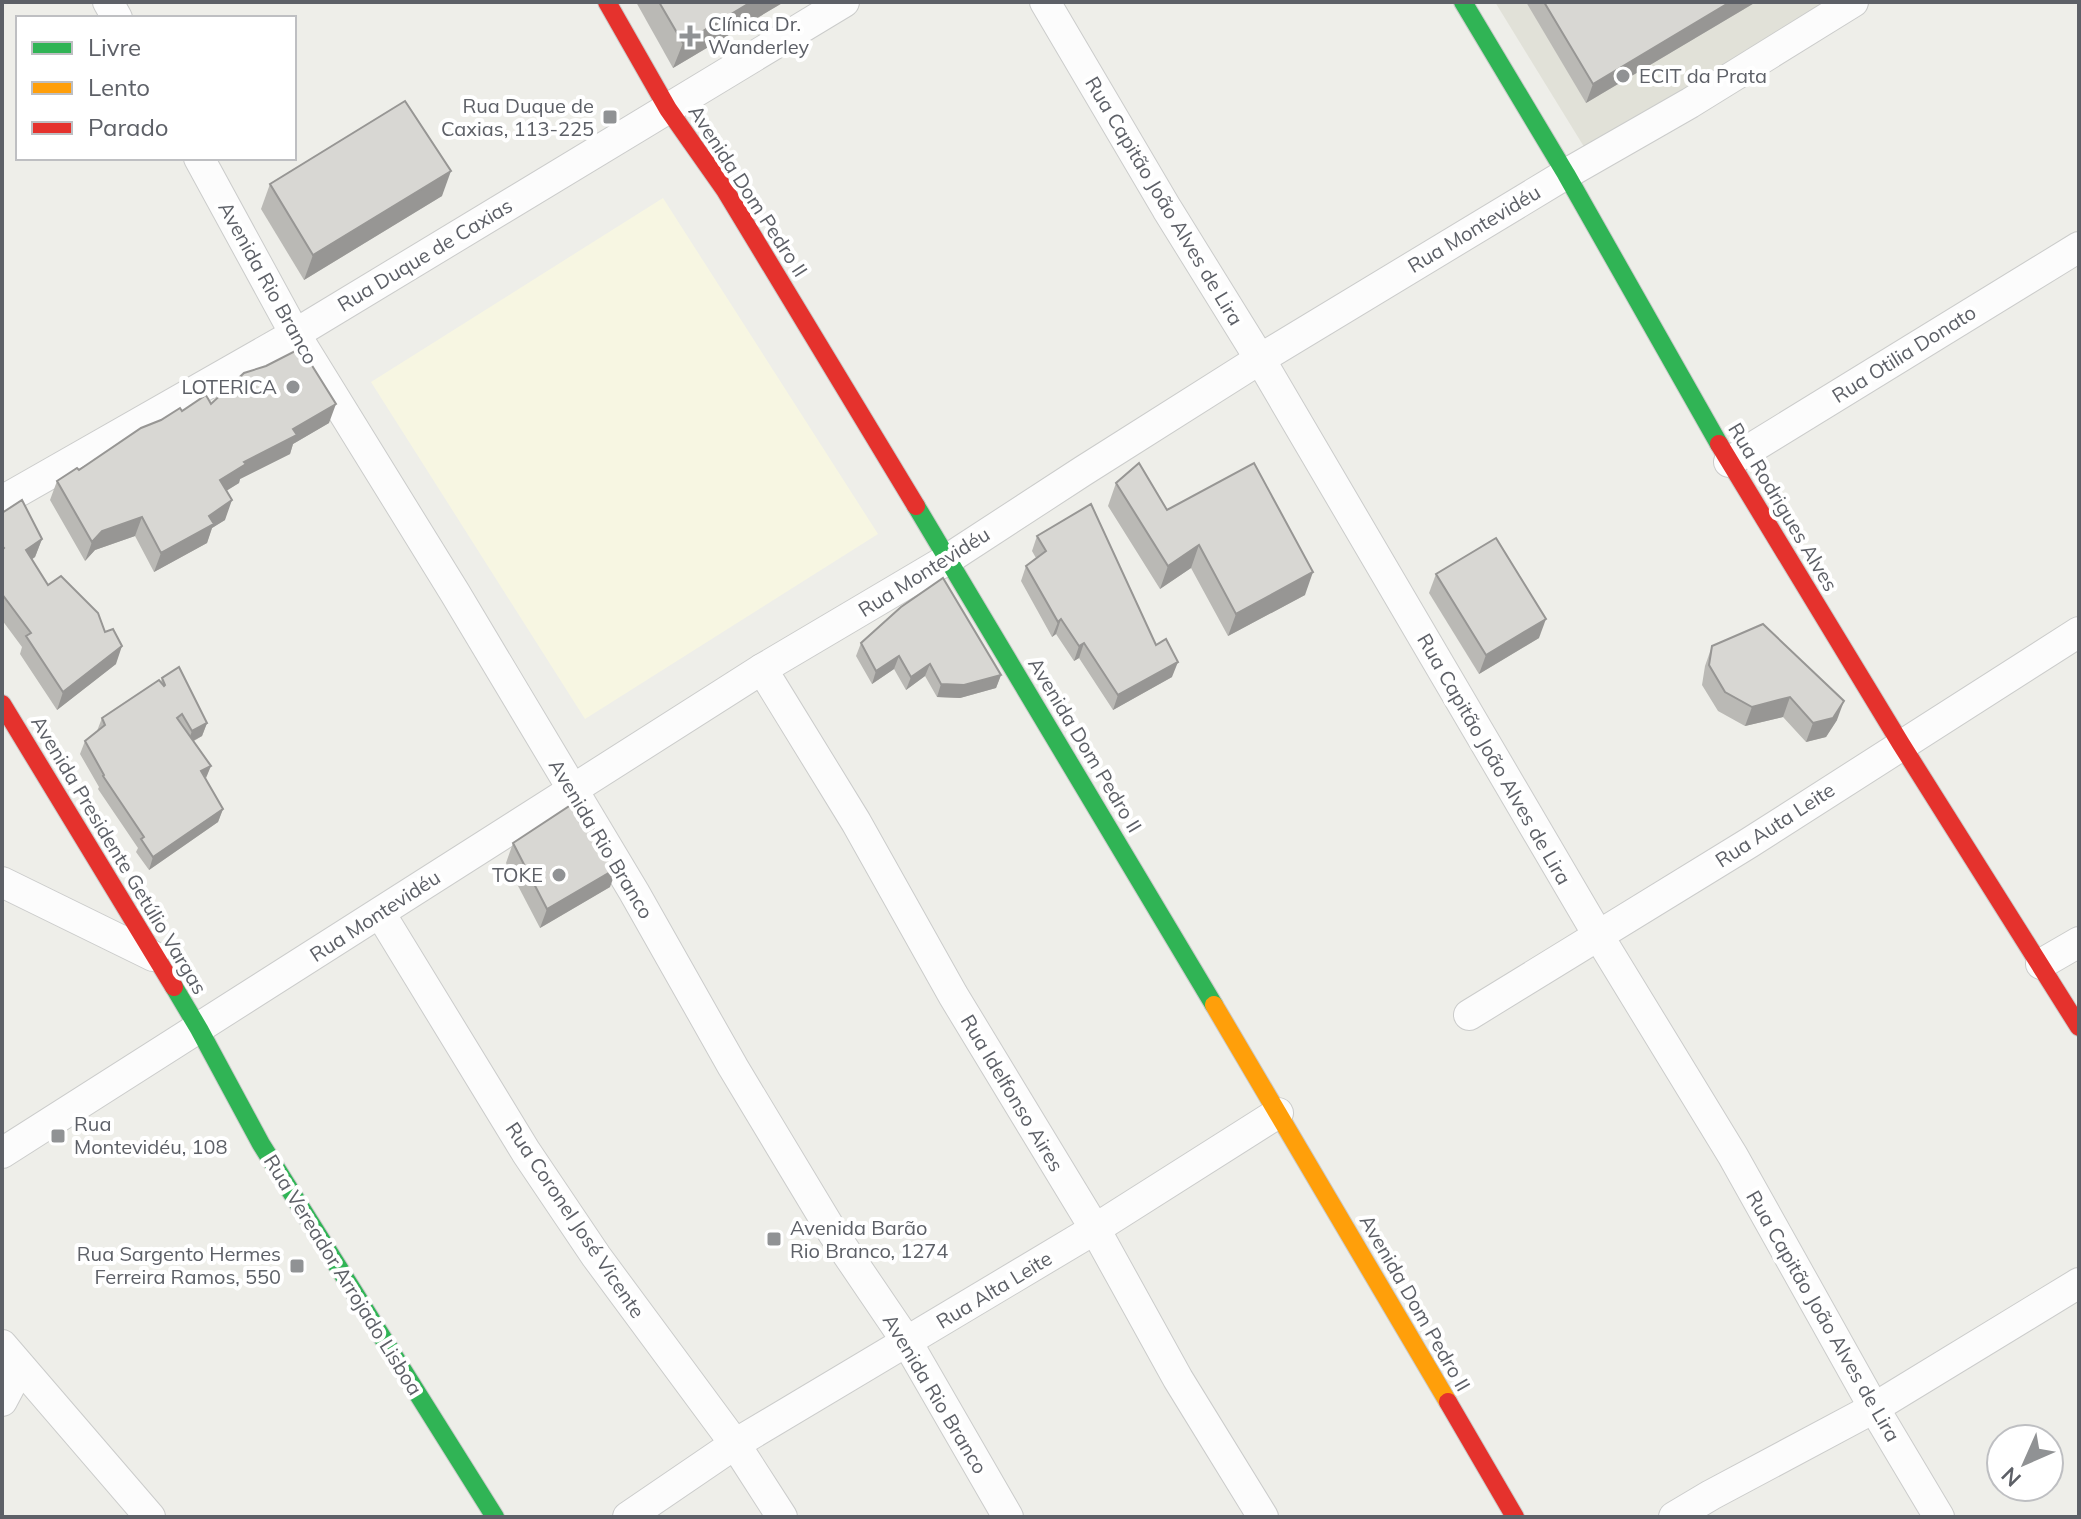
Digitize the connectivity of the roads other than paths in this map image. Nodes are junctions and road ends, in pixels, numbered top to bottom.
1 (607, 2) edge
2 (844, 2) edge
3 (1045, 2) edge
4 (1463, 2) edge
5 (1853, 2) edge
6 (668, 109) junction
7 (200, 160) edge
8 (1566, 174) junction
9 (2079, 247) edge
10 (295, 334) junction
11 (1260, 359) junction
12 (1729, 462) junction
13 (2, 501) edge
14 (948, 559) junction
15 (2079, 632) edge
16 (762, 669) junction
17 (2, 704) edge
18 (1901, 744) junction
19 (572, 790) junction
20 (2, 882) edge
21 (380, 913) junction
22 (1598, 935) junction
23 (2079, 942) edge
24 (153, 956) junction
25 (2041, 964) junction
26 (1469, 1015) dead end
27 (2079, 1027) edge
28 (199, 1029) junction
29 (1278, 1113) junction
30 (2, 1153) edge
31 (1095, 1229) junction
32 (2079, 1283) edge
33 (907, 1342) junction
34 (11, 1356) edge
35 (2, 1401) edge
36 (1874, 1408) junction
37 (735, 1444) junction
38 (150, 1517) edge
39 (495, 1517) edge
40 (628, 1517) edge
41 (782, 1517) edge
42 (1008, 1517) edge
43 (1263, 1517) edge
44 (1515, 1517) edge
45 (1674, 1517) edge
46 (1939, 1517) edge

1 - 6 main road, Avenida Dom Pedro II
2 - 6 street, Rua Duque de Caxias
3 - 11 street, Rua Capitão João Alves de Lira
4 - 8 main road, Rua Rodrigues Alves
5 - 8 street, Rua Montevidéu
6 - 10 street, Rua Duque de Caxias
6 - 14 main road, Avenida Dom Pedro II
7 - 10 street, Avenida Rio Branco
8 - 11 street, Rua Montevidéu
8 - 12 main road, Rua Rodrigues Alves
9 - 12 street, Rua Otilia Donato
10 - 13 street, Rua Duque de Caxias
10 - 19 street, Avenida Rio Branco
11 - 14 street, Rua Montevidéu
11 - 22 street, Rua Capitão João Alves de Lira
12 - 18 main road, Rua Rodrigues Alves
14 - 16 street, Rua Montevidéu
14 - 29 main road, Avenida Dom Pedro II
15 - 18 street, Rua Auta Leite
16 - 19 street, Rua Montevidéu
16 - 31 street, Rua Idelfonso Aires
17 - 24 main road, Avenida Presidente Getúlio Vargas
18 - 22 street, Rua Auta Leite
18 - 25 main road, Rua Rodrigues Alves
19 - 21 street, Rua Montevidéu
19 - 33 street, Avenida Rio Branco
20 - 24 street
21 - 28 street, Rua Montevidéu
21 - 37 street, Rua Coronel José Vicente
22 - 26 street, Rua Auta Leite
22 - 36 street, Rua Capitão João Alves de Lira
23 - 25 street
24 - 28 main road, Avenida Presidente Getúlio Vargas
25 - 27 main road, Rua Rodrigues Alves
28 - 30 street, Rua Montevidéu
28 - 39 main road, Rua Vereador Arrojado Lisboa
29 - 31 street, Rua Alta Leite
29 - 44 main road, Avenida Dom Pedro II
31 - 33 street, Rua Alta Leite
31 - 43 street, Rua Idelfonso Aires
32 - 36 street
33 - 37 street, Rua Alta Leite
33 - 42 street, Avenida Rio Branco
34 - 35 street
34 - 38 street
36 - 45 street
36 - 46 street, Rua Capitão João Alves de Lira
37 - 40 street, Rua Alta Leite
37 - 41 street, Rua Coronel José Vicente

